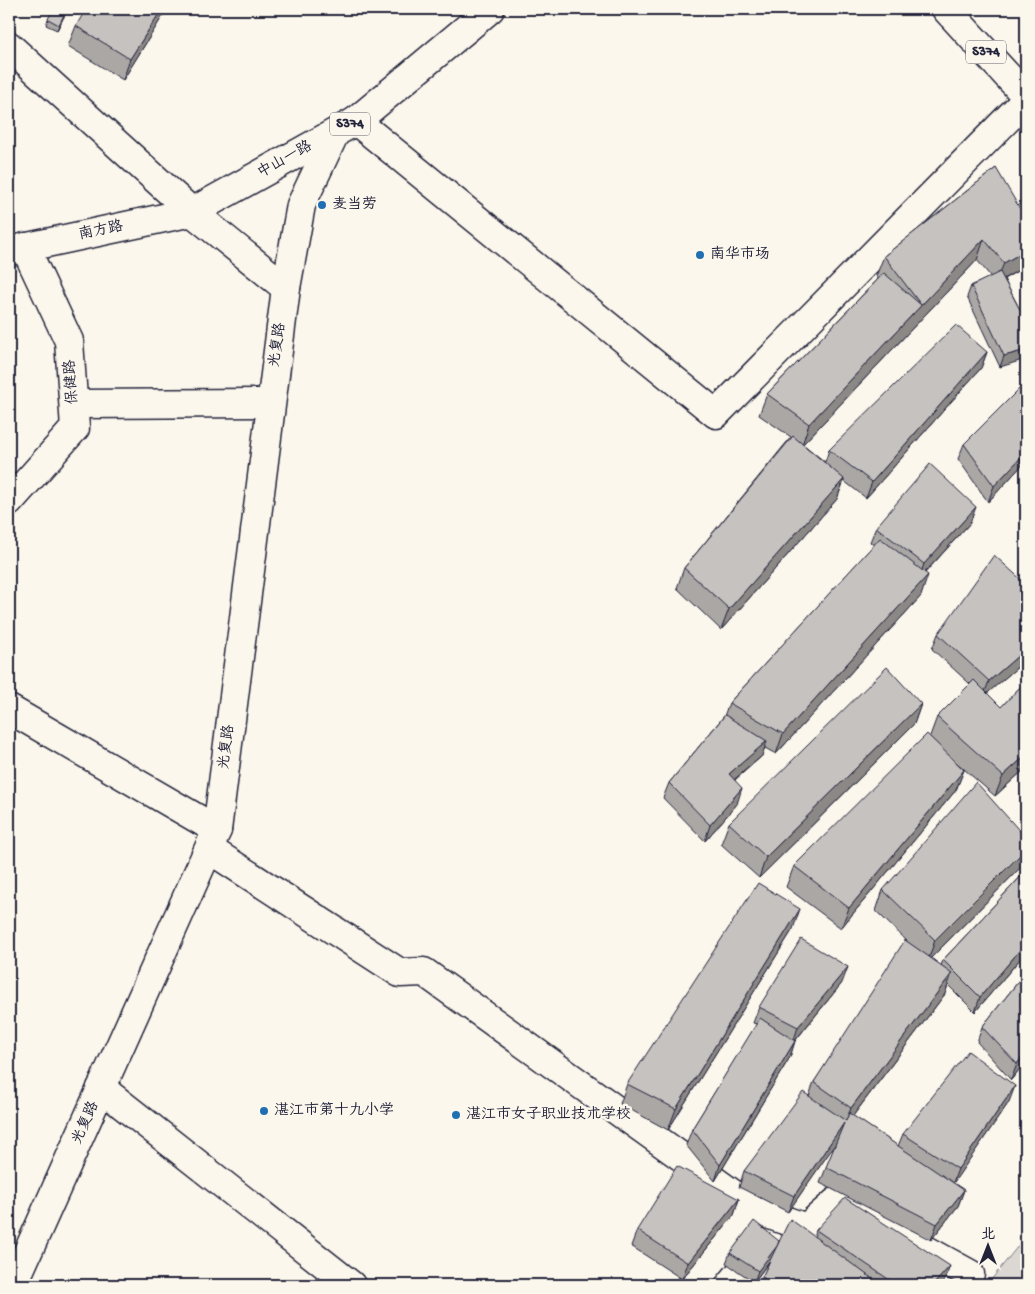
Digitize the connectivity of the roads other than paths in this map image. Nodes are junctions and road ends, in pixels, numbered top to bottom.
1 (490, 9) edge
2 (946, 9) edge
3 (9, 46) edge
4 (1026, 98) edge
5 (345, 127) junction
6 (192, 212) junction
7 (17, 249) edge
8 (286, 288) junction
9 (270, 403) junction
10 (74, 404) junction
11 (9, 502) edge
12 (9, 710) edge
13 (213, 839) junction
14 (102, 1088) junction
15 (754, 1209) junction
16 (970, 1274) dead end
17 (14, 1285) edge
18 (351, 1285) edge
19 (692, 1285) edge

1 - 5 street, 中山一路 / S374
2 - 4 street, S374
3 - 6 street
4 - 5 street
5 - 6 street, 中山一路 / S374
5 - 8 street, 光复路
6 - 7 street, 南方路 / S374
6 - 8 street
7 - 10 street, 保健路
8 - 9 street, 光复路
9 - 10 street
9 - 13 street, 光复路
10 - 11 street, 保健路
12 - 13 street
13 - 14 street, 光复路
13 - 15 street
14 - 17 street, 光复路
14 - 18 street
15 - 16 street
15 - 19 street

